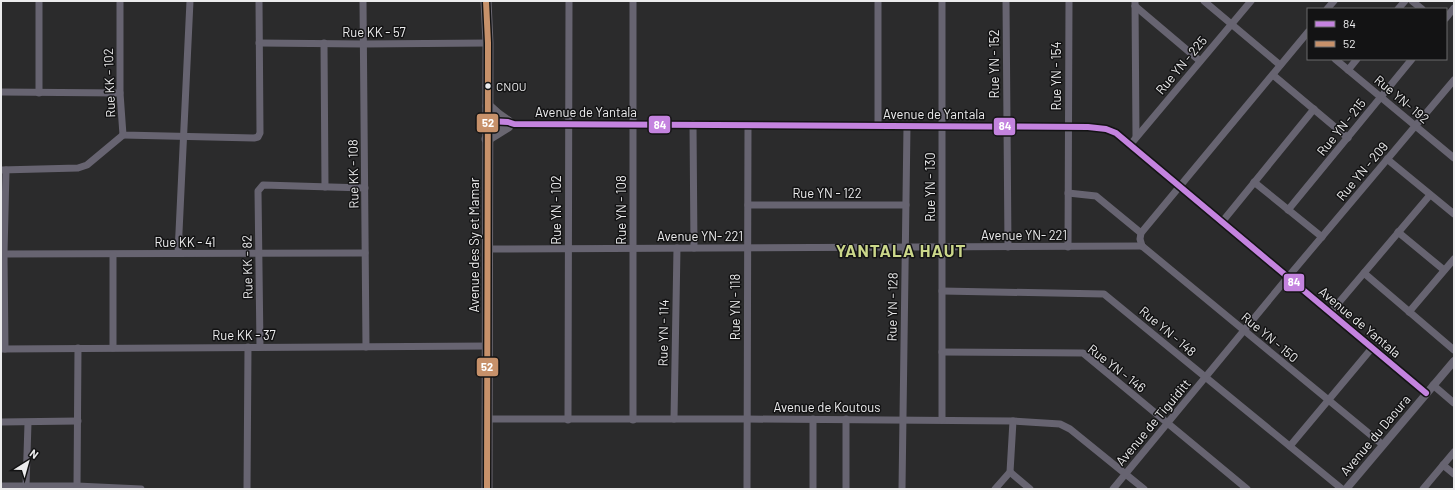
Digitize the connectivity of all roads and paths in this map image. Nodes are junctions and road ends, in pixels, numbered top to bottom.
1 (39, 1) edge
2 (120, 1) edge
3 (190, 1) edge
4 (259, 1) edge
5 (363, 1) edge
6 (486, 1) edge
7 (569, 1) edge
8 (633, 1) edge
9 (878, 1) edge
10 (942, 1) edge
11 (1006, 1) edge
12 (1069, 1) edge
13 (1204, 1) edge
14 (1251, 1) edge
15 (1412, 1) edge
16 (1135, 3) edge
17 (1421, 8) edge
18 (1454, 8) edge
19 (1447, 17) edge
20 (1232, 24) junction
21 (1307, 34) edge
22 (259, 43) junction
23 (488, 43) junction
24 (324, 44) junction
25 (363, 44) junction
26 (1336, 60) edge
27 (1356, 60) edge
28 (1411, 60) edge
29 (1200, 61) junction
30 (1280, 65) junction
31 (1348, 70) junction
32 (1273, 75) junction
33 (1454, 80) edge
34 (1, 92) edge
35 (39, 93) junction
36 (120, 93) junction
37 (1381, 97) junction
38 (488, 106) junction
39 (1314, 109) junction
40 (488, 123) junction
41 (510, 124) junction
42 (568, 124) junction
43 (633, 124) junction
44 (693, 124) junction
45 (942, 125) junction
46 (748, 126) junction
47 (878, 126) junction
48 (907, 126) junction
49 (1006, 126) junction
50 (1416, 126) junction
51 (1068, 127) junction
52 (123, 135) junction
53 (184, 136) junction
54 (1136, 137) junction
55 (1348, 138) junction
56 (487, 140) junction
57 (1130, 145) junction
58 (1454, 158) edge
59 (1387, 159) junction
60 (4, 170) edge
61 (1254, 182) junction
62 (1179, 186) junction
63 (326, 187) junction
64 (365, 188) junction
65 (1068, 193) junction
66 (1430, 194) junction
67 (748, 205) junction
68 (906, 205) junction
69 (1288, 210) junction
70 (1454, 214) edge
71 (1222, 222) junction
72 (1398, 232) junction
73 (1142, 233) junction
74 (1322, 237) junction
75 (1142, 246) junction
76 (905, 247) junction
77 (942, 247) junction
78 (1008, 247) junction
79 (1068, 247) junction
80 (568, 248) junction
81 (633, 248) junction
82 (677, 248) junction
83 (694, 248) junction
84 (748, 248) junction
85 (488, 249) junction
86 (178, 253) junction
87 (260, 253) junction
88 (4, 254) junction
89 (114, 254) junction
90 (365, 254) junction
91 (1454, 258) edge
92 (1444, 270) junction
93 (1364, 273) junction
94 (1288, 277) junction
95 (942, 291) junction
96 (1409, 312) junction
97 (1330, 313) junction
98 (1244, 331) junction
99 (488, 346) junction
100 (248, 347) junction
101 (260, 347) junction
102 (366, 347) junction
103 (78, 348) junction
104 (113, 348) junction
105 (1372, 348) junction
106 (3, 349) edge
107 (1454, 350) edge
108 (942, 352) junction
109 (1454, 361) edge
110 (1205, 378) junction
111 (1433, 385) junction
112 (1426, 393) junction
113 (1327, 401) junction
114 (1454, 403) edge
115 (488, 419) junction
116 (674, 419) junction
117 (747, 419) junction
118 (813, 419) junction
119 (846, 419) junction
120 (568, 420) junction
121 (633, 420) junction
122 (902, 420) junction
123 (942, 420) junction
124 (78, 421) junction
125 (1013, 421) junction
126 (1, 422) edge
127 (28, 423) junction
128 (1167, 424) junction
129 (1383, 445) junction
130 (1290, 446) junction
131 (1454, 452) edge
132 (1443, 465) junction
133 (1010, 472) junction
134 (1126, 474) junction
135 (1454, 474) edge
136 (1, 486) edge
137 (26, 486) junction
138 (77, 486) junction
139 (45, 488) edge
140 (130, 489) edge
141 (141, 489) edge
142 (247, 489) edge
143 (487, 489) edge
144 (747, 489) edge
145 (813, 489) edge
146 (846, 489) edge
147 (902, 489) edge
148 (995, 489) edge
149 (1030, 489) edge
150 (1113, 489) edge
151 (1144, 489) edge
152 (1246, 489) edge
153 (1342, 489) edge
154 (1346, 489) edge
155 (1423, 489) edge

1 - 35 street
2 - 36 street, Rue KK - 102
3 - 53 street
4 - 22 street
5 - 25 street, Rue KK - 108
6 - 23 highway, Avenue des Sy et Mamar
7 - 42 street, Rue YN - 102
8 - 43 street, Rue YN - 108
9 - 47 street
10 - 45 street, Rue YN - 130
11 - 49 street, Rue YN - 152
12 - 51 street, Rue YN - 154
13 - 20 street
14 - 20 street, Rue YN - 225
15 - 17 street
16 - 29 street
16 - 54 street
18 - 19 street
20 - 29 street, Rue YN - 225
20 - 30 street
21 - 30 street
22 - 24 street, Rue KK - 57
22 - 53 street, Rue KK - 102
23 - 25 street, Rue KK - 57
23 - 38 highway, Avenue des Sy et Mamar
24 - 25 street, Rue KK - 57
24 - 63 street
25 - 64 street, Rue KK - 108
26 - 31 street, Rue YN- 192
27 - 31 street
28 - 37 street, Rue YN - 215
29 - 54 street, Rue YN - 225
30 - 32 street
31 - 37 street, Rue YN- 192
32 - 39 street
32 - 62 street
33 - 50 street, Rue YN - 209
34 - 35 street
35 - 36 street
36 - 52 street, Rue KK - 102
37 - 50 street, Rue YN- 192
37 - 55 street, Rue YN - 215
38 - 40 highway, Avenue des Sy et Mamar
38 - 41 highway
39 - 55 street
39 - 61 street
40 - 41 street, Avenue de Yantala
40 - 56 highway, Avenue des Sy et Mamar
41 - 42 street, Avenue de Yantala
41 - 56 highway
42 - 43 street, Avenue de Yantala
42 - 80 street, Rue YN - 102
43 - 44 street, Avenue de Yantala
43 - 81 street, Rue YN - 108
44 - 46 street, Avenue de Yantala
44 - 83 street
45 - 48 street, Avenue de Yantala
45 - 49 street, Avenue de Yantala
45 - 77 street, Rue YN - 130
46 - 47 street, Avenue de Yantala
46 - 67 street, Rue YN - 118
47 - 48 street, Avenue de Yantala
48 - 68 street, Rue YN - 128
49 - 51 street, Avenue de Yantala
49 - 78 street, Rue YN - 152
50 - 58 street, Rue YN- 192
50 - 59 street, Rue YN - 209
51 - 57 street, Avenue de Yantala
51 - 65 street, Rue YN - 154
52 - 53 street, Rue KK - 102
52 - 60 street
53 - 86 street
54 - 57 street, Rue YN - 225
55 - 69 street, Rue YN - 215
56 - 85 highway, Avenue des Sy et Mamar
57 - 62 street, Avenue de Yantala
59 - 66 street
59 - 74 street, Rue YN - 209
60 - 88 street
61 - 69 street
61 - 71 street
62 - 71 street, Avenue de Yantala
62 - 73 street
63 - 64 street
63 - 87 street, Rue KK - 82
64 - 90 street, Rue KK - 108
65 - 73 street
65 - 79 street, Rue YN - 154
66 - 70 street
66 - 72 street
67 - 68 street, Rue YN - 122
67 - 84 street, Rue YN - 118
68 - 76 street, Rue YN - 128
69 - 74 street
71 - 94 street, Avenue de Yantala
72 - 92 street
72 - 93 street
73 - 75 street
74 - 94 street, Rue YN - 209
75 - 79 street, Avenue YN- 221
75 - 98 street, Rue YN - 150
76 - 77 street, Avenue YN- 221
76 - 84 street, Avenue YN- 221
76 - 122 street, Rue YN - 128
77 - 78 street, Avenue YN- 221
77 - 95 street, Rue YN - 130
78 - 79 street, Avenue YN- 221
80 - 81 street, Avenue YN- 221
80 - 85 street, Avenue YN- 221
80 - 120 street, Rue YN - 102
81 - 82 street, Avenue YN- 221
81 - 121 street, Rue YN - 108
82 - 83 street, Avenue YN- 221
82 - 116 street, Rue YN - 114
83 - 84 street, Avenue YN- 221
84 - 117 street, Rue YN - 118
85 - 99 highway, Avenue des Sy et Mamar
86 - 87 street, Rue KK - 41
86 - 89 street, Rue KK - 41
87 - 90 street, Rue KK - 41
87 - 101 street, Rue KK - 82
88 - 89 street, Rue KK - 41
88 - 106 street
89 - 104 street
90 - 102 street, Rue KK - 108
91 - 92 street
92 - 96 street
93 - 96 street
93 - 97 street
94 - 97 street, Avenue de Yantala
94 - 98 street, Avenue de Tiguiditt
95 - 108 street, Rue YN - 130
95 - 110 street, Rue YN - 148
96 - 107 street
97 - 105 street, Avenue de Yantala
98 - 110 street, Avenue de Tiguiditt
98 - 113 street, Rue YN - 150
99 - 102 street, Rue KK - 37
99 - 115 highway, Avenue des Sy et Mamar
100 - 101 street, Rue KK - 37
100 - 104 street, Rue KK - 37
100 - 142 street
101 - 102 street, Rue KK - 37
103 - 104 street, Rue KK - 37
103 - 106 street, Rue KK - 37
103 - 124 street
105 - 112 street, Avenue de Yantala
105 - 113 street
108 - 123 street, Rue YN - 130
108 - 128 street, Rue YN - 146
109 - 111 street, Avenue du Daoura
110 - 128 street, Avenue de Tiguiditt
110 - 130 street, Rue YN - 148
111 - 112 street, Avenue du Daoura
111 - 114 street
112 - 129 street, Avenue du Daoura
113 - 129 street, Rue YN - 150
113 - 130 street
115 - 120 street, Avenue de Koutous
115 - 143 highway, Avenue des Sy et Mamar
116 - 117 street, Avenue de Koutous
116 - 121 street, Avenue de Koutous
117 - 118 street, Avenue de Koutous
117 - 144 street, Rue YN - 118
118 - 119 street, Avenue de Koutous
118 - 145 street
119 - 122 street, Avenue de Koutous
119 - 146 street
120 - 121 street, Avenue de Koutous
122 - 123 street, Avenue de Koutous
122 - 147 street, Rue YN - 128
123 - 125 street, Avenue de Koutous
124 - 127 street
124 - 138 street
125 - 133 street
125 - 134 street, Avenue de Koutous
126 - 127 street
127 - 137 street
128 - 134 street, Avenue de Tiguiditt
128 - 152 street, Rue YN - 146
129 - 154 street, Avenue du Daoura
130 - 153 street, Rue YN - 148
131 - 132 street
132 - 135 street
132 - 155 street
133 - 148 street
133 - 149 street
134 - 150 street, Avenue de Tiguiditt
134 - 151 street, Avenue de Koutous
136 - 137 street
137 - 139 street
138 - 139 street
138 - 140 street
140 - 141 street

